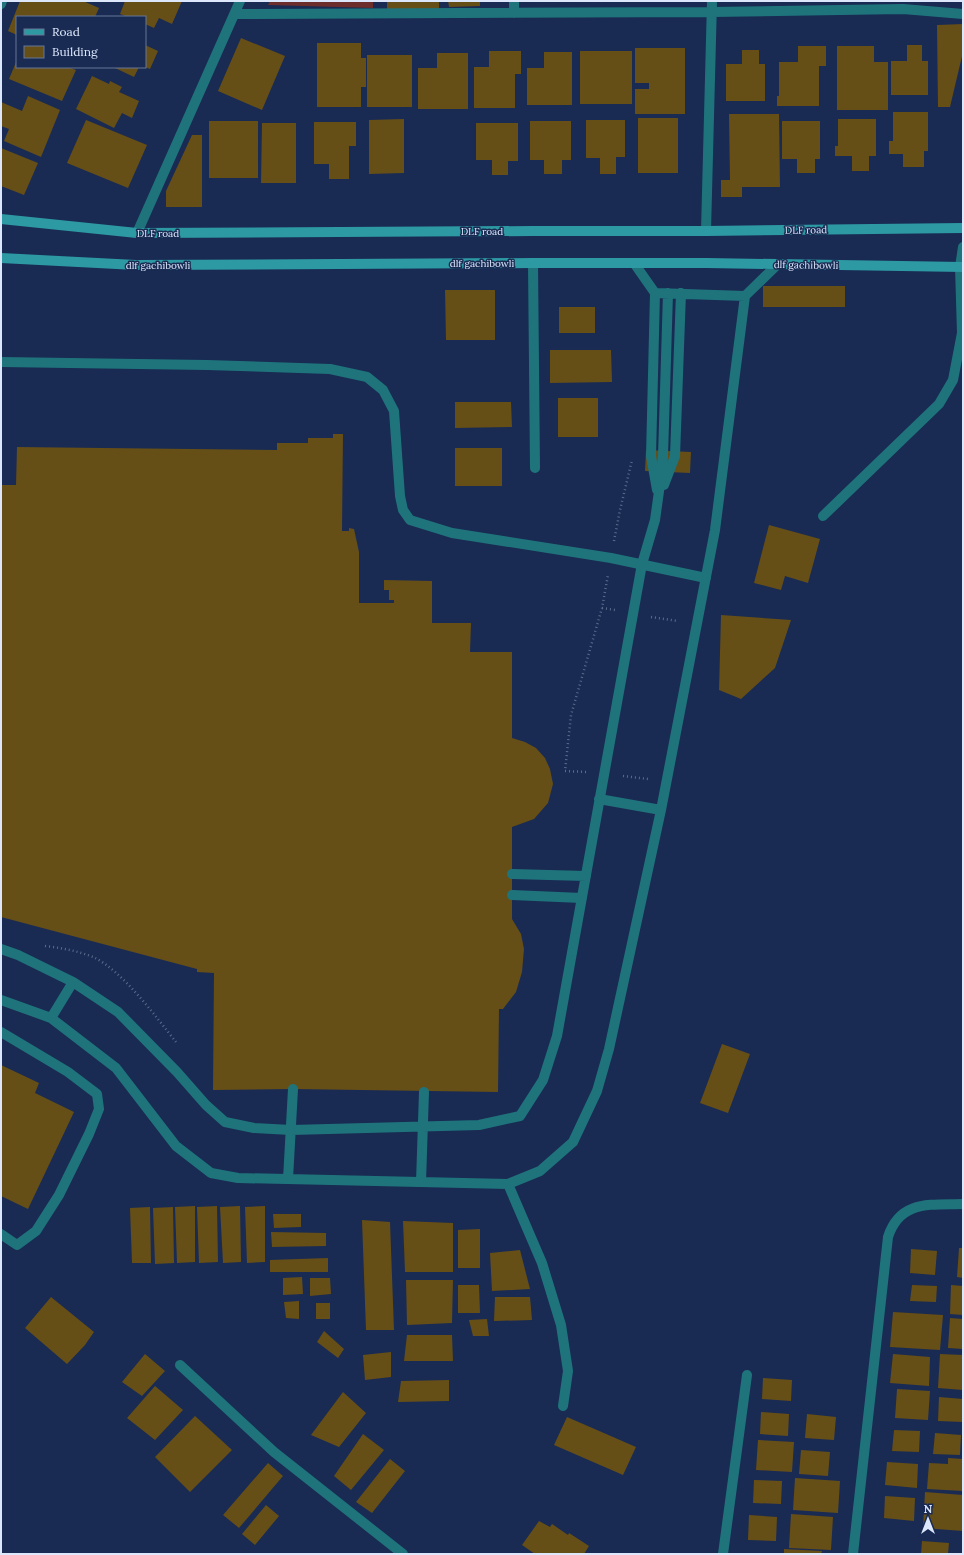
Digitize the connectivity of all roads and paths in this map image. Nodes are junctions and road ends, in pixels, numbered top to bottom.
1 (2, 1) edge
2 (240, 1) edge
3 (514, 1) edge
4 (712, 1) edge
5 (1, 4) edge
6 (903, 5) edge
7 (712, 12) junction
8 (514, 13) junction
9 (235, 14) junction
10 (963, 14) edge
11 (1, 219) edge
12 (963, 228) edge
13 (706, 231) junction
14 (137, 233) junction
15 (963, 246) edge
16 (1, 258) edge
17 (533, 263) junction
18 (634, 263) junction
19 (778, 264) junction
20 (962, 268) edge
21 (655, 293) junction
22 (668, 293) junction
23 (681, 293) junction
24 (745, 296) junction
25 (1, 362) edge
26 (535, 468) dead end
27 (658, 501) junction
28 (823, 516) dead end
29 (642, 564) junction
30 (706, 578) junction
31 (602, 608) dead end
32 (633, 614) junction
33 (697, 625) junction
34 (599, 800) junction
35 (661, 810) junction
36 (512, 874) dead end
37 (586, 876) junction
38 (512, 895) dead end
39 (582, 898) junction
40 (1, 949) edge
41 (73, 982) junction
42 (1, 1000) edge
43 (52, 1018) junction
44 (1, 1032) edge
45 (293, 1089) dead end
46 (424, 1092) dead end
47 (422, 1126) junction
48 (291, 1130) junction
49 (288, 1179) junction
50 (421, 1182) junction
51 (508, 1184) junction
52 (963, 1204) edge
53 (1, 1234) edge
54 (180, 1365) dead end
55 (747, 1375) dead end
56 (562, 1406) dead end
57 (403, 1554) edge
58 (723, 1554) edge
59 (853, 1554) edge

1 - 5 street
2 - 9 street
3 - 8 street
4 - 7 street
6 - 7 street
6 - 10 street
7 - 8 street
7 - 13 street
8 - 9 street
9 - 14 street
11 - 14 main road, DLF road
12 - 13 main road, DLF road
13 - 14 main road, DLF road
15 - 20 street
16 - 17 main road, dlf gachibowli
17 - 18 main road, dlf gachibowli
17 - 26 street
18 - 19 main road, dlf gachibowli
18 - 21 street
19 - 20 main road, dlf gachibowli
19 - 24 street
20 - 28 street
21 - 22 street
21 - 27 street
22 - 23 street
22 - 27 street
23 - 24 street
23 - 27 street
24 - 30 street
25 - 29 street
27 - 29 street
29 - 30 street
29 - 32 street
30 - 33 street
31 - 32 path
32 - 33 path
32 - 34 street
33 - 35 street
34 - 35 street
34 - 37 street
35 - 51 street
36 - 37 street
37 - 39 street
38 - 39 street
39 - 47 street
40 - 41 street
41 - 43 street
41 - 48 street
42 - 43 street
43 - 49 street
44 - 53 street
45 - 48 street
46 - 47 street
47 - 48 street
47 - 50 street
48 - 49 street
49 - 50 street
50 - 51 street
51 - 56 street
52 - 59 street
54 - 57 street
55 - 58 street

